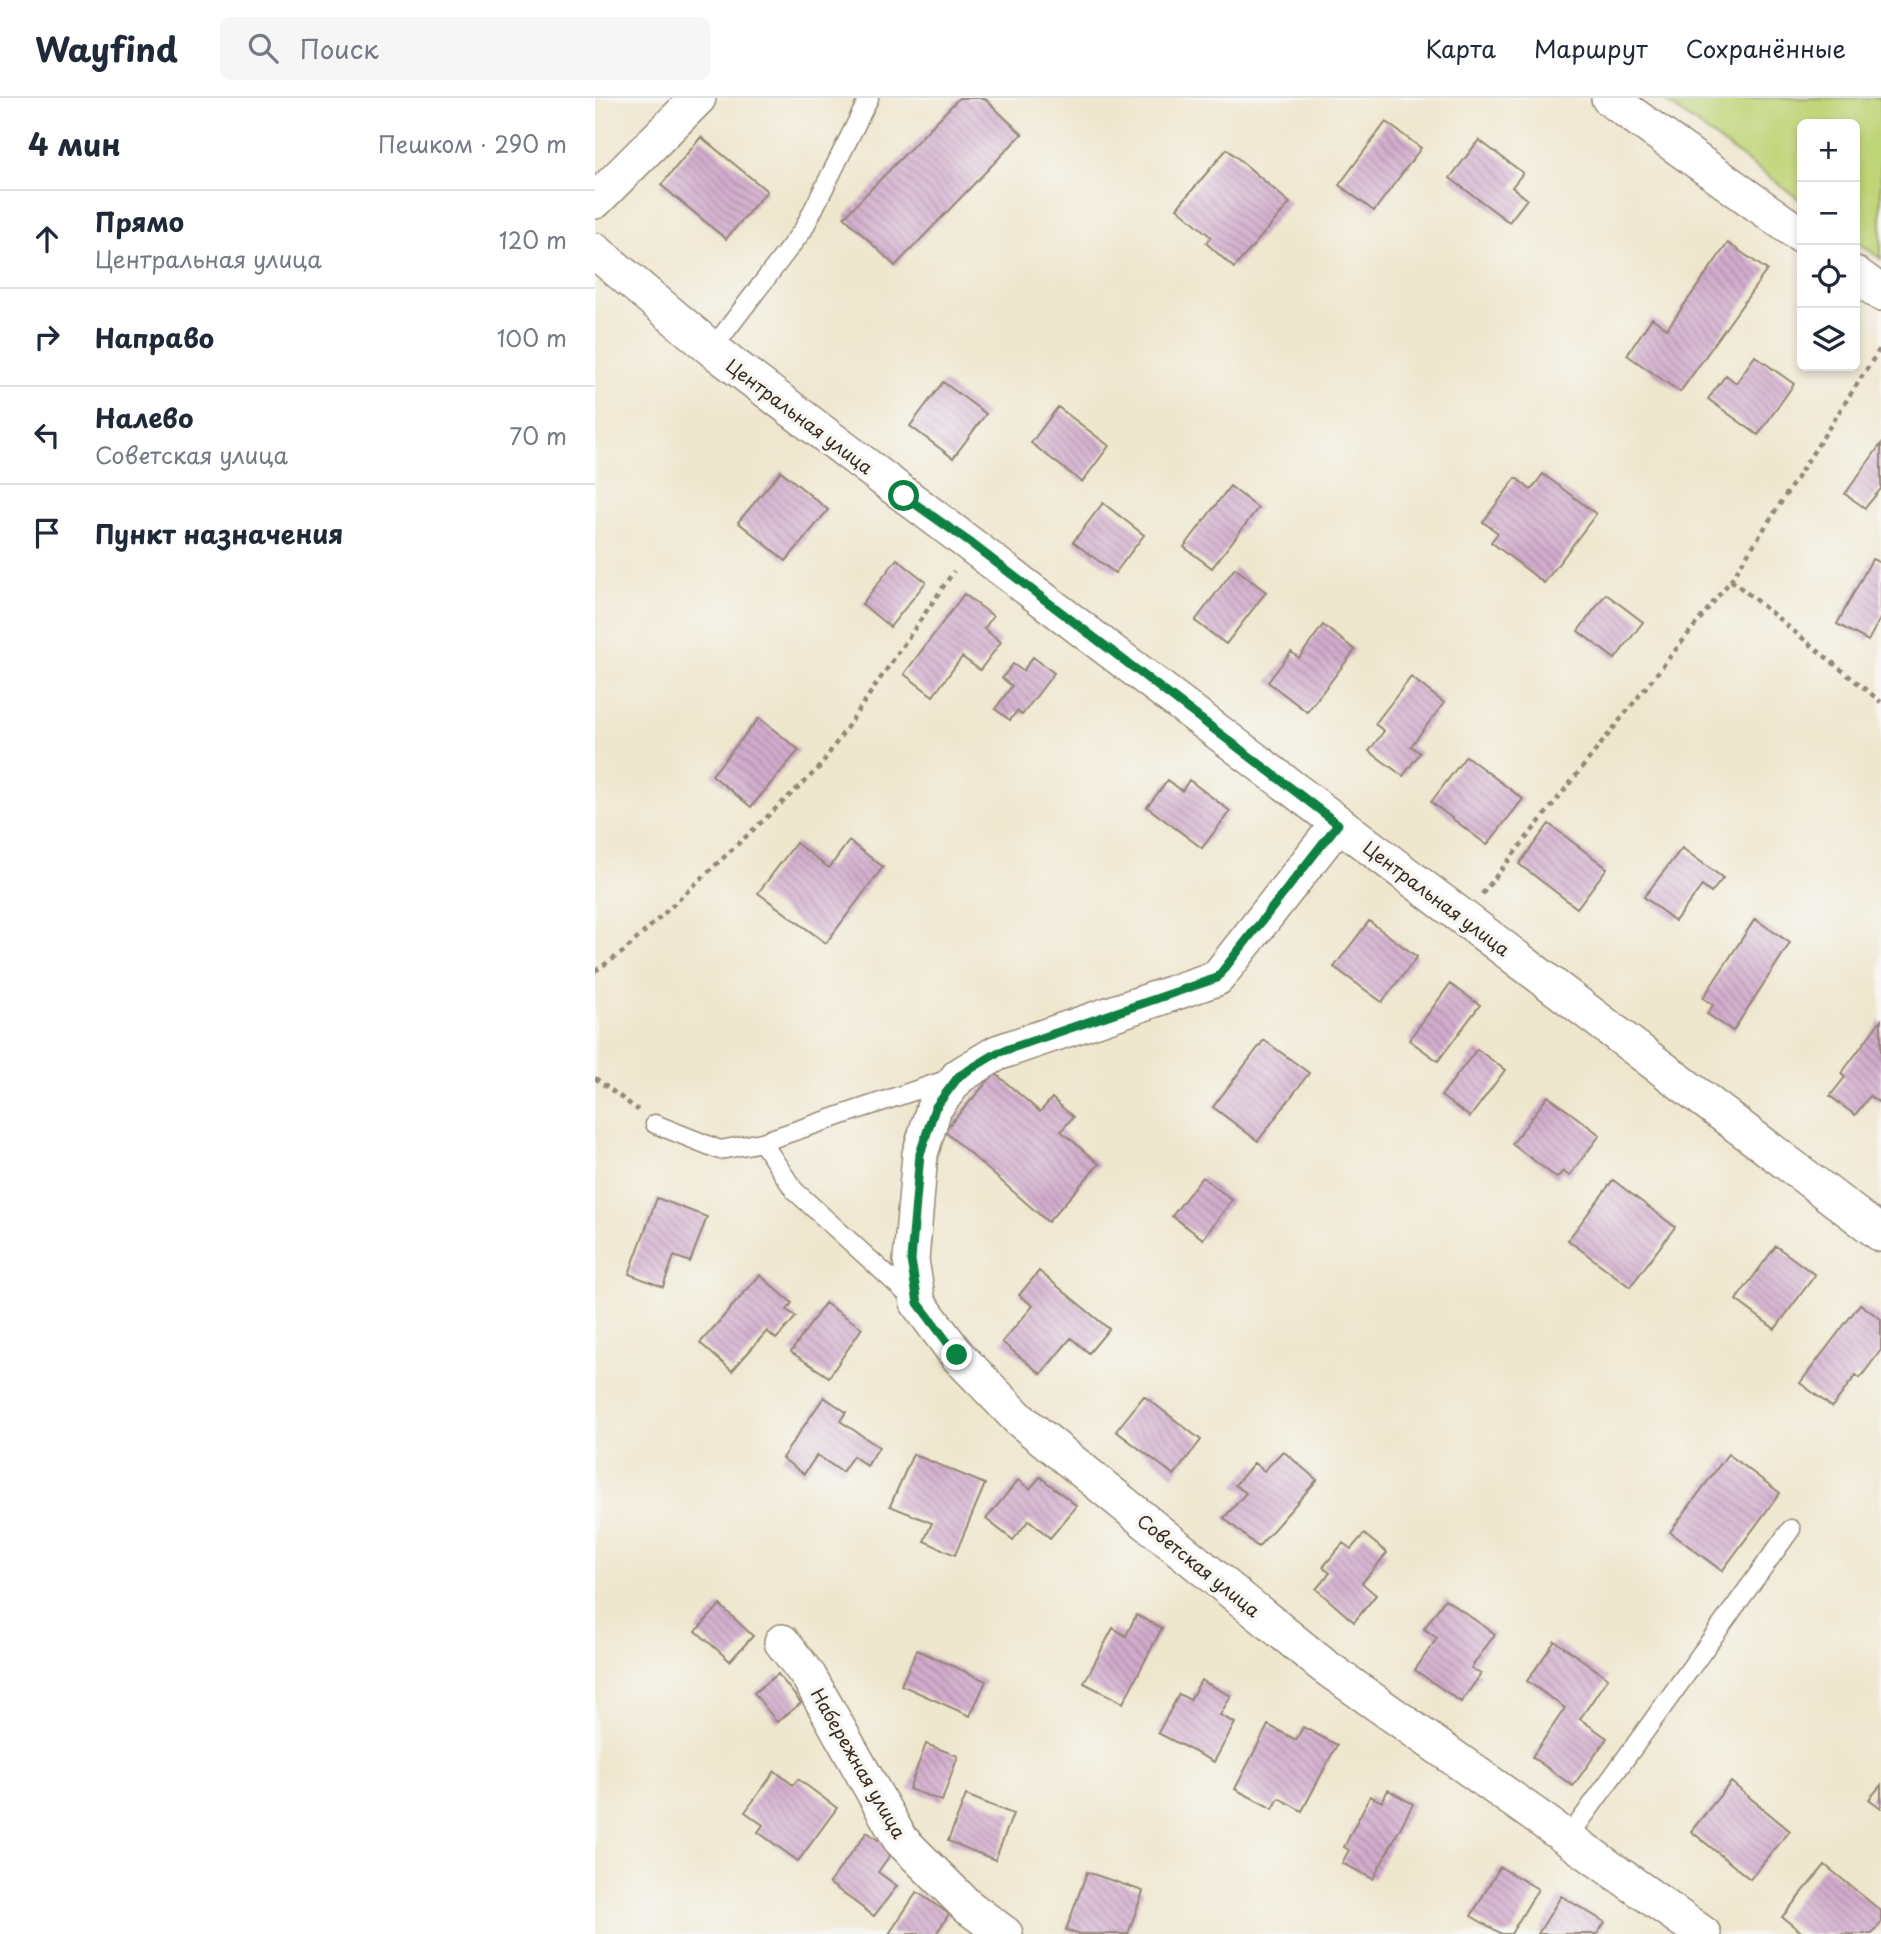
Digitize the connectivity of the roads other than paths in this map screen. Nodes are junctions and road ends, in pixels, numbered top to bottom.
1 (698, 98) edge
2 (869, 98) edge
3 (1609, 98) edge
4 (595, 201) edge
5 (1797, 232) edge
6 (595, 251) edge
7 (1860, 278) edge
8 (1881, 293) edge
9 (712, 349) junction
10 (1338, 824) junction
11 (959, 1076) junction
12 (655, 1124) road end
13 (762, 1142) junction
14 (1881, 1234) edge
15 (918, 1303) junction
16 (1791, 1529) dead end
17 (782, 1642) dead end
18 (1568, 1838) junction
19 (1005, 1934) edge
20 (1703, 1934) edge

1 - 4 street
2 - 9 lane
3 - 5 street
6 - 9 street, Центральная улица
7 - 8 street
9 - 10 street, Центральная улица
10 - 11 street
10 - 14 street, Центральная улица
11 - 13 lane
11 - 15 street, Советская улица
12 - 13 lane
13 - 15 lane
15 - 18 street, Советская улица
16 - 18 lane
17 - 19 street, Набережная улица
18 - 20 street, Советская улица

